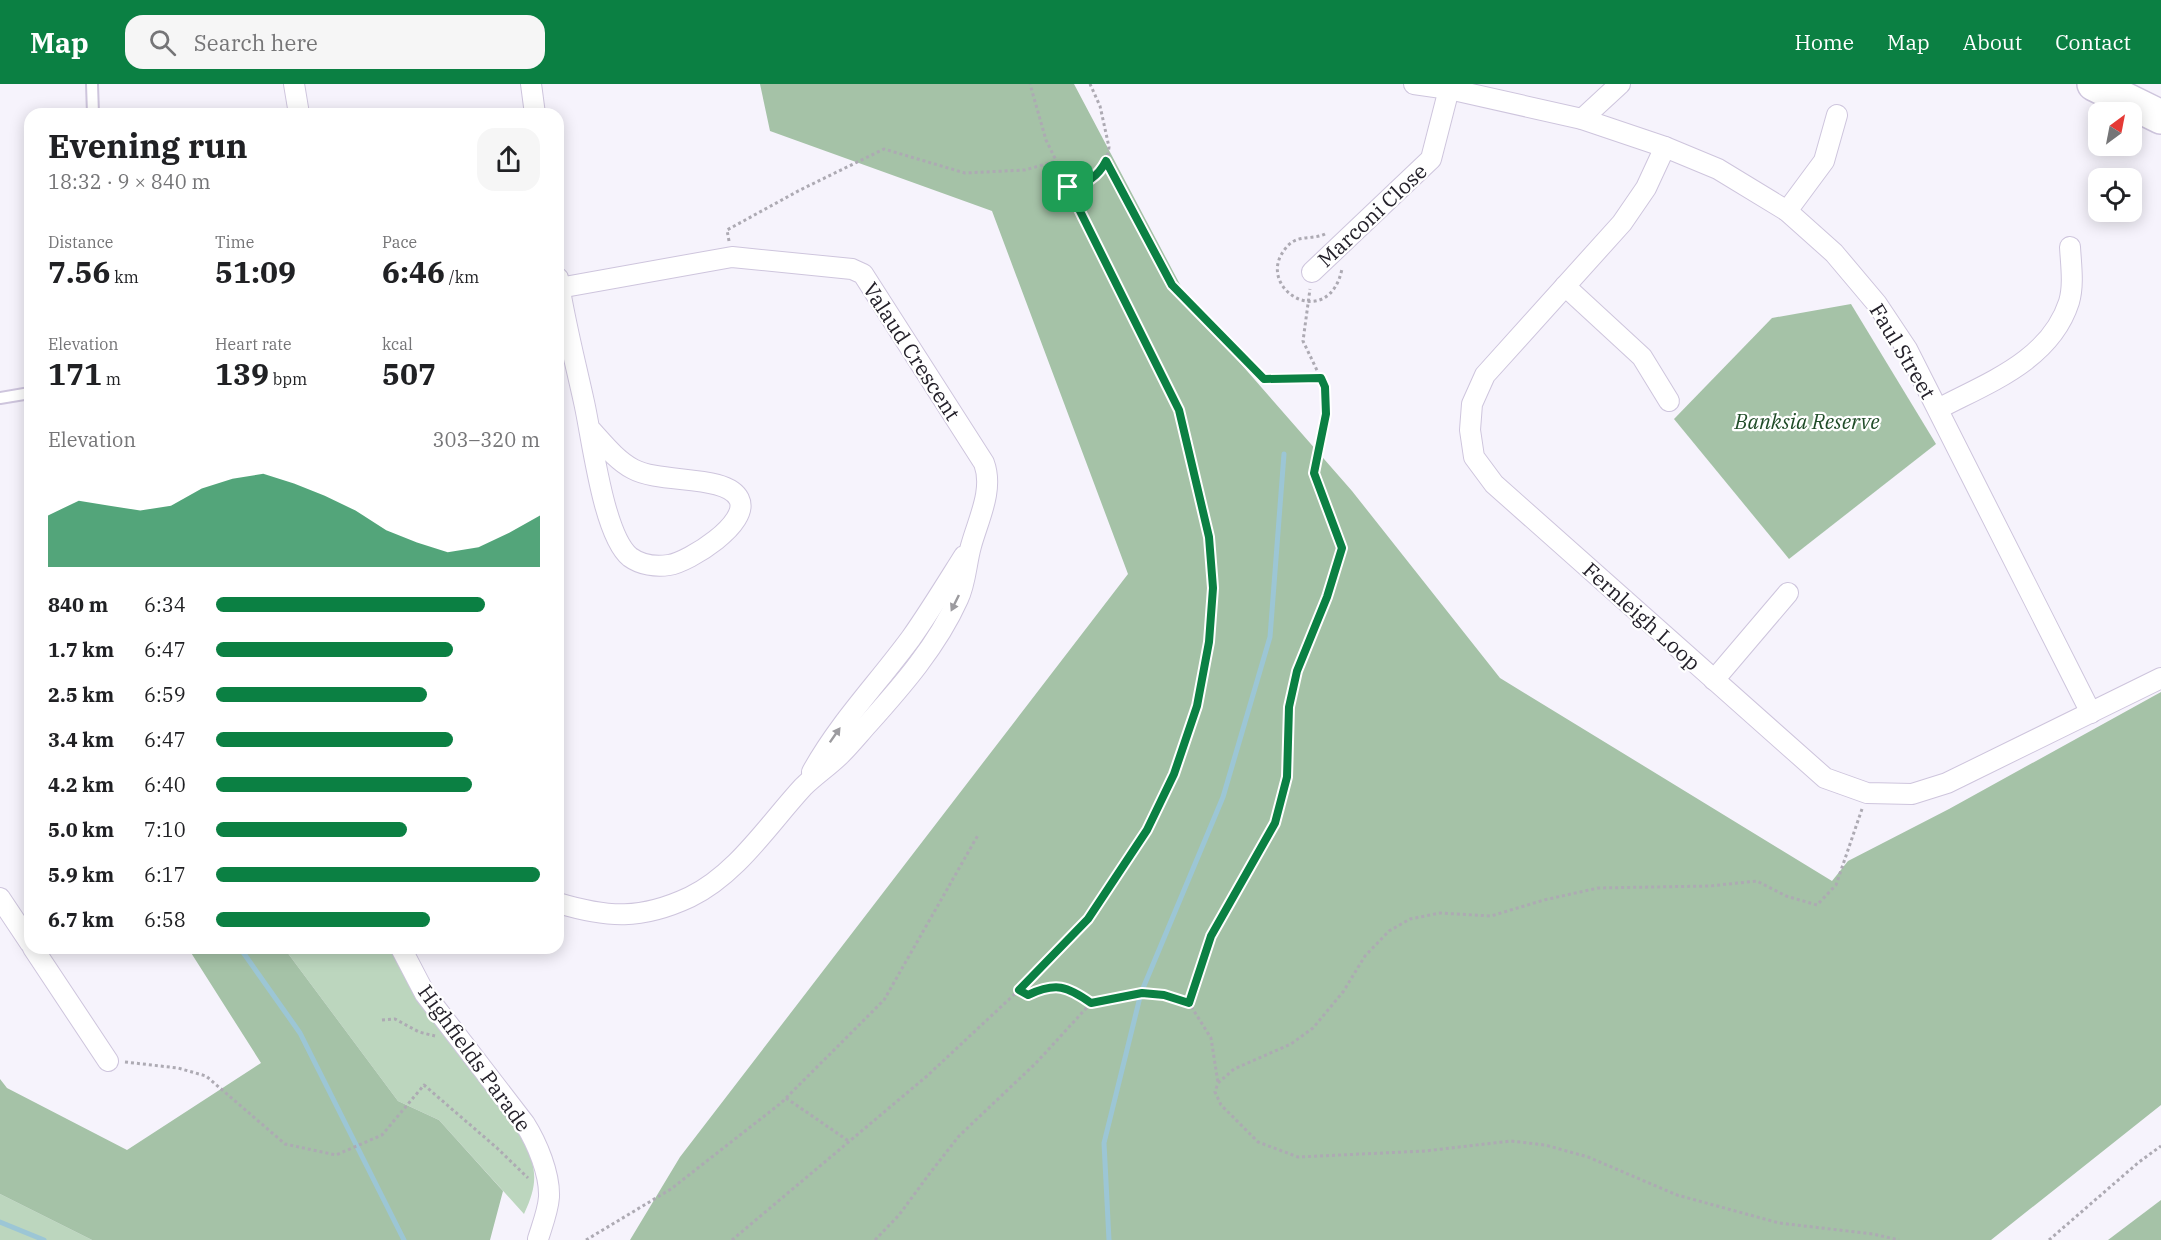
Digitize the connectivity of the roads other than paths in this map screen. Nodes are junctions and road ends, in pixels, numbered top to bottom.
1 (92, 84) edge
2 (294, 84) edge
3 (531, 84) edge
4 (1414, 84) edge
5 (1620, 84) edge
6 (2094, 84) edge
7 (1449, 89) junction
8 (93, 108) edge
9 (297, 108) edge
10 (534, 108) edge
11 (1837, 115) dead end
12 (2161, 117) edge
13 (1582, 119) junction
14 (1665, 147) junction
15 (1788, 212) junction
16 (2070, 247) dead end
17 (1312, 272) road end
18 (564, 282) edge
19 (1566, 286) junction
20 (564, 307) edge
21 (24, 394) edge
22 (0, 398) edge
23 (1669, 401) dead end
24 (1938, 409) junction
25 (590, 429) junction
26 (1788, 593) dead end
27 (2161, 678) edge
28 (1714, 680) junction
29 (2091, 713) junction
30 (0, 898) edge
31 (564, 904) edge
32 (24, 934) edge
33 (37, 954) edge
34 (404, 954) edge
35 (108, 1061) road end
36 (538, 1239) edge

1 - 8 lane
2 - 9 street
3 - 10 street
4 - 7 street, Faul Street
5 - 13 street
6 - 12 highway
7 - 13 street, Faul Street
7 - 17 street, Marconi Close
11 - 15 street
13 - 14 street, Faul Street
14 - 15 street, Faul Street
14 - 19 street, Fernleigh Loop
15 - 24 street, Faul Street
16 - 24 street
18 - 31 street, Valaud Crescent
19 - 23 street
19 - 28 street, Fernleigh Loop
20 - 25 street
21 - 22 lane
24 - 29 street, Faul Street
25 - 25 street
26 - 28 street
27 - 29 street, Fernleigh Loop
28 - 29 street, Fernleigh Loop
30 - 32 street
33 - 35 street
34 - 36 street, Highfields Parade

